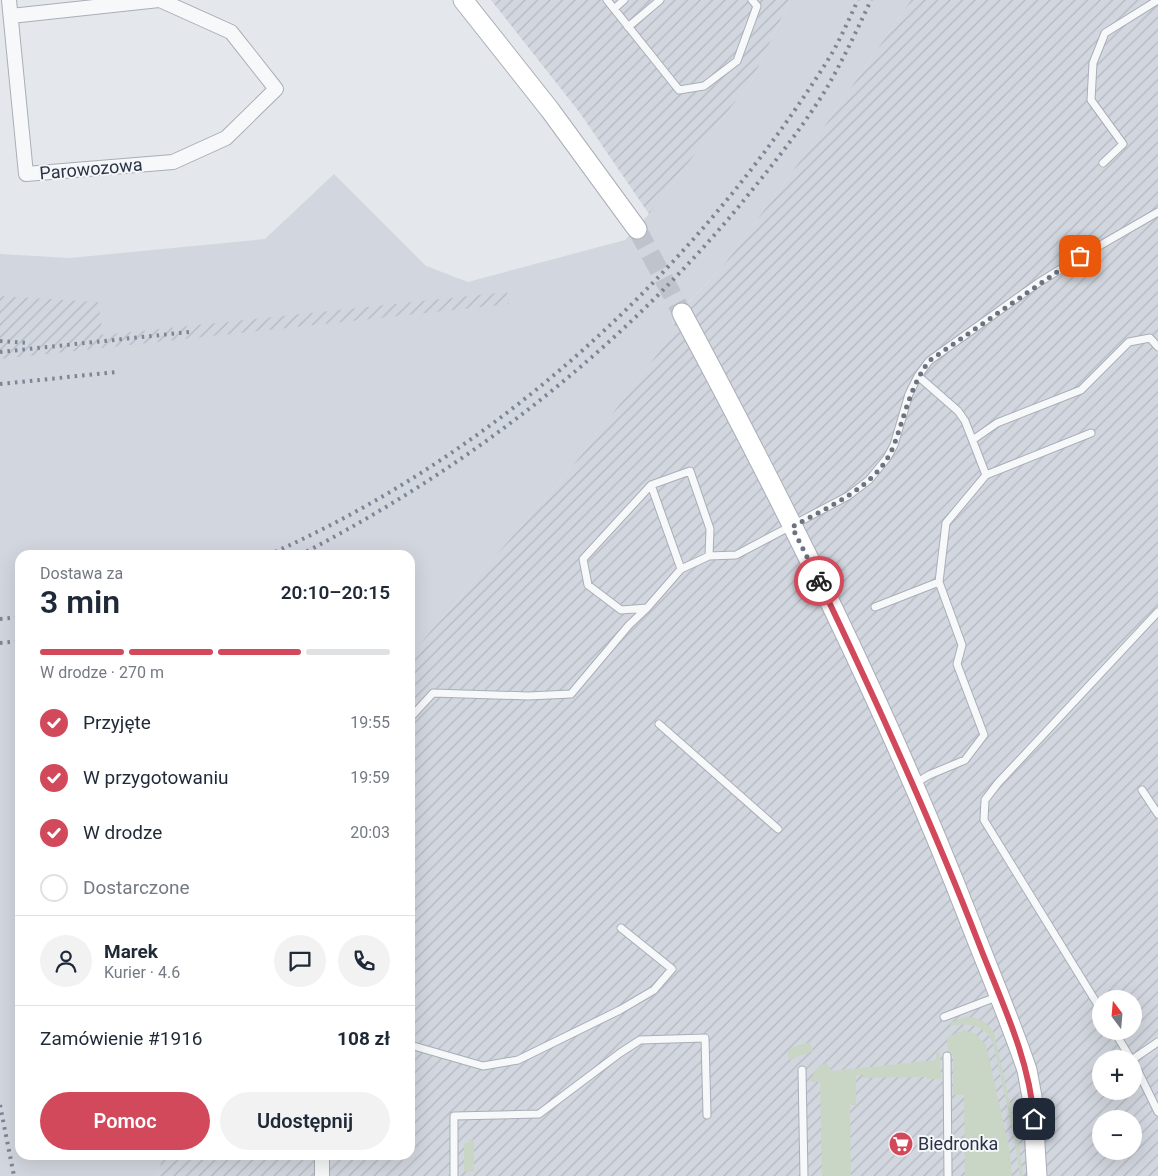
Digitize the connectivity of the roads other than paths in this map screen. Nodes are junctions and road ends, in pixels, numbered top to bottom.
1 (9, 0) edge
2 (159, 0) edge
3 (463, 0) edge
4 (606, 0) edge
5 (624, 0) edge
6 (660, 0) edge
7 (752, 0) edge
8 (1158, 0) edge
9 (614, 9) junction
10 (11, 16) junction
11 (628, 27) junction
12 (1102, 163) dead end
13 (1158, 212) edge
14 (637, 229) tunnel mouth
15 (682, 313) tunnel mouth
16 (1158, 347) edge
17 (918, 376) junction
18 (1091, 433) dead end
19 (974, 439) junction
20 (986, 475) junction
21 (651, 485) junction
22 (792, 527) junction
23 (709, 556) junction
24 (681, 570) junction
25 (939, 582) junction
26 (875, 607) dead end
27 (647, 608) junction
28 (1158, 612) edge
29 (415, 713) edge
30 (659, 724) dead end
31 (914, 784) junction
32 (1142, 790) dead end
33 (1158, 814) edge
34 (778, 829) dead end
35 (621, 928) dead end
36 (1092, 995) edge
37 (999, 996) junction
38 (944, 1017) dead end
39 (1158, 1042) edge
40 (415, 1046) edge
41 (1142, 1052) edge
42 (947, 1056) dead end
43 (802, 1070) dead end
44 (1142, 1079) edge
45 (1158, 1112) edge
46 (707, 1115) dead end
47 (1035, 1141) junction
48 (322, 1160) edge
49 (322, 1176) edge
50 (454, 1176) edge
51 (804, 1176) edge
52 (948, 1176) edge
53 (1032, 1176) edge
54 (1037, 1176) edge

1 - 10 street, Parowozowa
2 - 10 street
2 - 10 street, Parowozowa
3 - 14 main road
4 - 9 lane
5 - 9 lane
6 - 11 lane
7 - 11 lane
8 - 12 lane
9 - 11 lane
13 - 17 lane
15 - 22 main road
16 - 19 lane
17 - 19 lane
17 - 22 lane
18 - 20 lane
19 - 20 lane
20 - 25 lane
21 - 23 lane
21 - 24 lane
21 - 27 lane
22 - 23 lane
22 - 31 main road
23 - 24 lane
24 - 27 lane
25 - 26 lane
25 - 31 lane
27 - 29 lane
28 - 36 lane
30 - 34 lane
31 - 37 main road
32 - 33 lane
35 - 40 lane
37 - 38 lane
37 - 47 main road
39 - 41 lane
42 - 52 lane
43 - 51 lane
44 - 45 lane
46 - 50 lane
47 - 53 main road
47 - 54 main road
48 - 49 street

